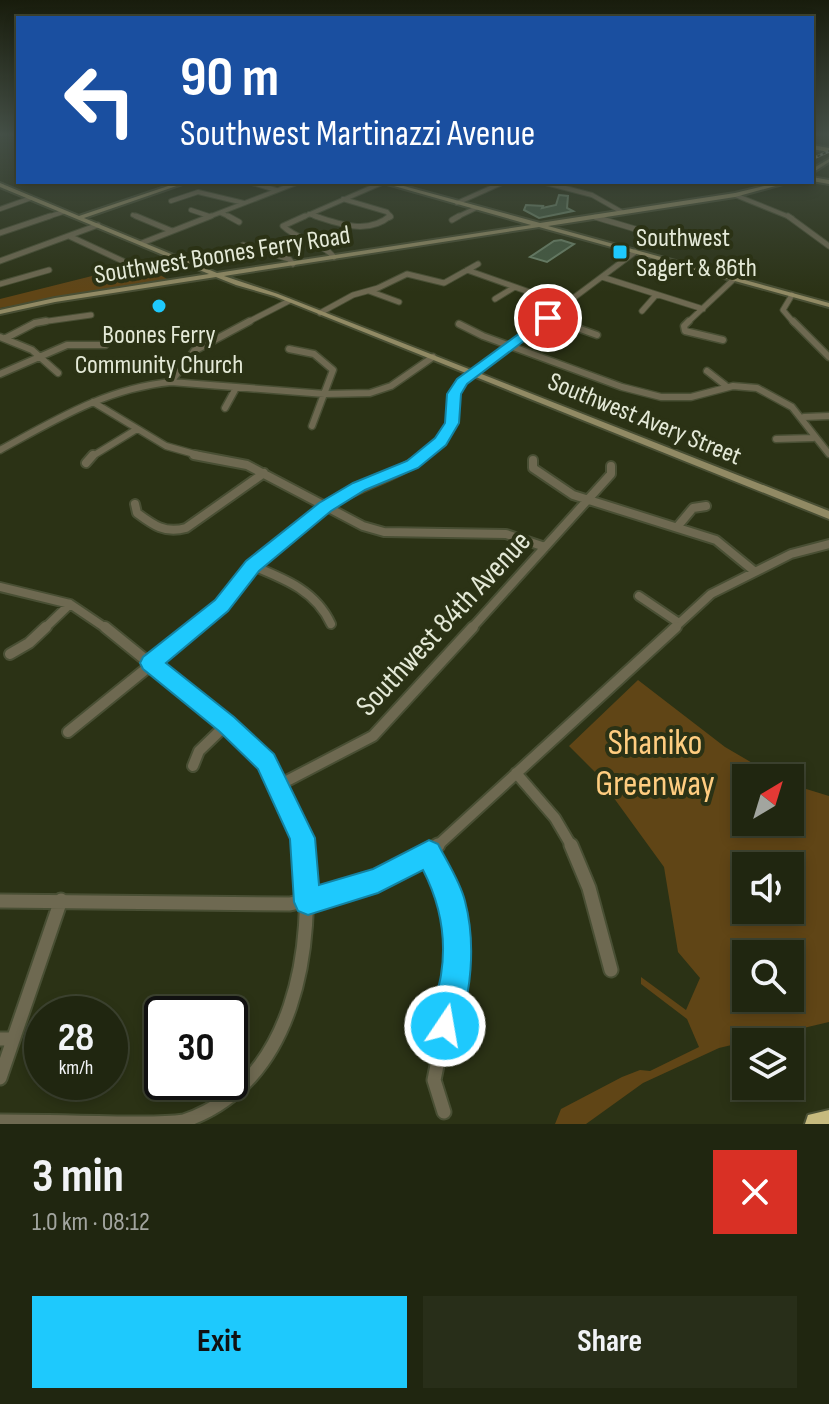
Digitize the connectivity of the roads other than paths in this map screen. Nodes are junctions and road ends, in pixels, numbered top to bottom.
1 (6, 187) edge
2 (169, 187) edge
3 (268, 187) edge
4 (284, 187) edge
5 (370, 187) edge
6 (402, 187) edge
7 (492, 187) edge
8 (563, 187) edge
9 (765, 187) edge
10 (783, 187) edge
11 (277, 190) junction
12 (735, 195) junction
13 (31, 198) junction
14 (343, 199) junction
15 (171, 201) dead end
16 (244, 203) junction
17 (457, 203) junction
18 (476, 208) junction
19 (0, 209) edge
20 (191, 210) dead end
21 (63, 212) junction
22 (220, 212) junction
23 (622, 212) junction
24 (308, 214) junction
25 (133, 215) dead end
26 (210, 216) junction
27 (595, 217) junction
28 (79, 218) junction
29 (452, 220) dead end
30 (239, 222) dead end
31 (98, 225) junction
32 (537, 226) junction
33 (172, 231) junction
34 (0, 233) edge
35 (652, 234) dead end
36 (69, 236) junction
37 (142, 243) junction
38 (243, 245) dead end
39 (829, 246) edge
40 (635, 252) junction
41 (334, 257) junction
42 (0, 261) edge
43 (127, 263) dead end
44 (293, 264) junction
45 (478, 264) dead end
46 (49, 270) dead end
47 (467, 270) junction
48 (219, 275) junction
49 (602, 277) junction
50 (734, 279) junction
51 (0, 284) edge
52 (513, 288) junction
53 (368, 291) junction
54 (656, 295) junction
55 (792, 295) junction
56 (495, 299) dead end
57 (289, 301) junction
58 (399, 302) dead end
59 (566, 305) junction
60 (829, 305) edge
61 (703, 309) junction
62 (642, 311) dead end
63 (0, 312) edge
64 (320, 313) junction
65 (91, 315) dead end
66 (548, 318) junction
67 (459, 324) dead end
68 (597, 335) dead end
69 (3, 337) edge
70 (723, 340) dead end
71 (105, 345) dead end
72 (512, 345) junction
73 (289, 349) dead end
74 (39, 357) junction
75 (433, 357) junction
76 (829, 357) edge
77 (707, 371) dead end
78 (58, 373) dead end
79 (472, 373) junction
80 (0, 374) edge
81 (171, 382) junction
82 (725, 385) junction
83 (236, 388) junction
84 (325, 394) junction
85 (93, 402) junction
86 (225, 408) dead end
87 (829, 416) edge
88 (804, 417) junction
89 (312, 426) dead end
90 (137, 429) junction
91 (813, 438) junction
92 (776, 439) dead end
93 (0, 450) edge
94 (829, 454) edge
95 (533, 460) dead end
96 (86, 463) dead end
97 (611, 466) dead end
98 (264, 473) junction
99 (589, 499) junction
100 (135, 504) dead end
101 (706, 506) dead end
102 (325, 507) junction
103 (829, 515) edge
104 (678, 526) junction
105 (829, 544) edge
106 (545, 547) junction
107 (253, 566) junction
108 (754, 571) junction
109 (0, 587) edge
110 (639, 596) dead end
111 (70, 604) junction
112 (679, 623) junction
113 (331, 624) dead end
114 (10, 654) dead end
115 (151, 663) junction
116 (227, 724) junction
117 (68, 732) dead end
118 (193, 766) dead end
119 (516, 773) junction
120 (279, 785) junction
121 (429, 853) junction
122 (61, 900) junction
123 (0, 901) edge
124 (308, 902) junction
125 (611, 970) dead end
126 (6, 1039) edge
127 (0, 1078) edge
128 (444, 1112) dead end
129 (0, 1121) edge
130 (829, 1122) edge
131 (817, 1124) edge

1 - 13 main road, Southwest Avery Street
2 - 28 main road
3 - 11 street
4 - 11 street
5 - 14 street
6 - 17 main road
7 - 17 street
8 - 23 street
9 - 12 main road, Southwest Boones Ferry Road
10 - 12 main road, Southwest Boones Ferry Road
11 - 16 street
12 - 23 main road, Southwest Boones Ferry Road
12 - 39 street
13 - 19 street
13 - 21 main road, Southwest Avery Street
14 - 24 street
14 - 24 street
15 - 16 street
16 - 22 street
17 - 18 main road
18 - 29 street
18 - 32 main road
20 - 26 street
21 - 28 main road, Southwest Avery Street
21 - 34 street
22 - 26 street
22 - 30 street
23 - 27 main road, Southwest Boones Ferry Road
24 - 41 street
25 - 33 street
26 - 33 street
27 - 32 main road, Southwest Boones Ferry Road
27 - 35 street
28 - 31 main road, Southwest Avery Street
31 - 36 street
31 - 37 main road, Southwest Avery Street
32 - 40 main road
32 - 41 main road, Southwest Boones Ferry Road
33 - 37 street
36 - 42 street
36 - 43 street
37 - 48 main road, Southwest Avery Street
38 - 44 street
40 - 49 street
40 - 50 main road
41 - 44 main road, Southwest Boones Ferry Road
44 - 48 main road, Southwest Boones Ferry Road
45 - 47 street
46 - 51 street
47 - 52 street
47 - 53 street
48 - 57 main road, Southwest Avery Street
48 - 63 main road, Southwest Boones Ferry Road
49 - 54 street
49 - 59 street
50 - 55 main road
50 - 61 street
52 - 56 street
52 - 59 street
53 - 58 street
53 - 64 street
54 - 61 street
54 - 62 street
55 - 60 main road
55 - 76 street
57 - 64 main road, Southwest Avery Street
57 - 81 street
59 - 66 street
61 - 70 street
64 - 75 main road, Southwest Avery Street
65 - 69 street
66 - 68 street
66 - 72 street
67 - 72 street
69 - 74 street
71 - 74 street
72 - 79 street
72 - 82 street
73 - 84 street
74 - 78 street
74 - 80 street
75 - 79 main road, Southwest Avery Street
75 - 84 street
77 - 82 street
79 - 102 street
79 - 103 main road, Southwest Avery Street
81 - 83 street
81 - 85 street
82 - 88 street
83 - 84 street
83 - 86 street
84 - 89 street
85 - 90 street
85 - 93 street
87 - 88 street
88 - 91 street
90 - 96 street
90 - 98 street
91 - 92 street
91 - 94 street
95 - 99 street
97 - 99 street, Southwest 84th Avenue
98 - 100 street
98 - 102 street
99 - 104 street
99 - 106 street, Southwest 84th Avenue
101 - 104 street
102 - 106 street
102 - 107 street
104 - 108 street
105 - 108 street
106 - 120 street, Southwest 84th Avenue
107 - 113 street
107 - 115 street
108 - 112 street
109 - 111 street
110 - 112 street
111 - 114 street
111 - 115 street
112 - 119 street
115 - 116 street
115 - 117 street
116 - 118 street
116 - 120 street
119 - 121 street
119 - 125 street
120 - 124 street
121 - 124 street
121 - 128 street
122 - 123 street
122 - 124 street
122 - 126 street
124 - 129 street
126 - 127 street
130 - 131 highway

